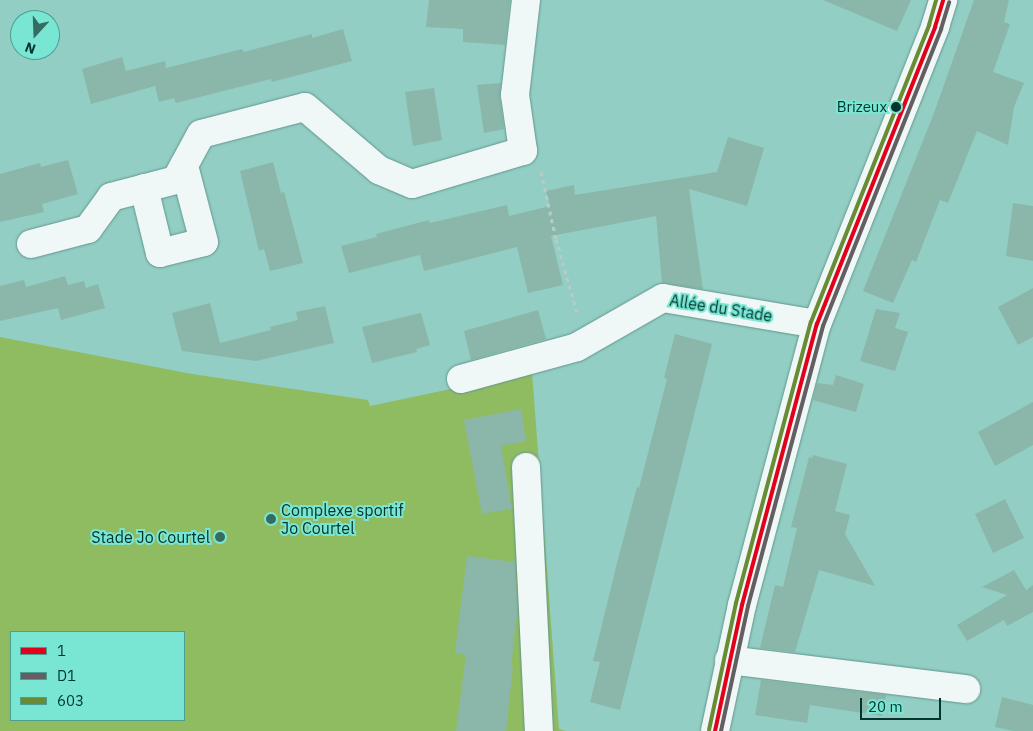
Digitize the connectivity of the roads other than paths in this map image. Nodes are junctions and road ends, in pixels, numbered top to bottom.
1 (526, 0) edge
2 (943, 0) edge
3 (184, 166) junction
4 (144, 188) junction
5 (31, 244) dead end
6 (818, 324) junction
7 (461, 379) dead end
8 (526, 467) dead end
9 (729, 660) junction
10 (966, 689) dead end
11 (539, 731) edge
12 (715, 731) edge

1 - 3 street
2 - 6 street
3 - 4 street
3 - 4 street
4 - 5 street
6 - 7 street, Allée du Stade
6 - 9 street
8 - 11 street
9 - 10 street
9 - 12 street

